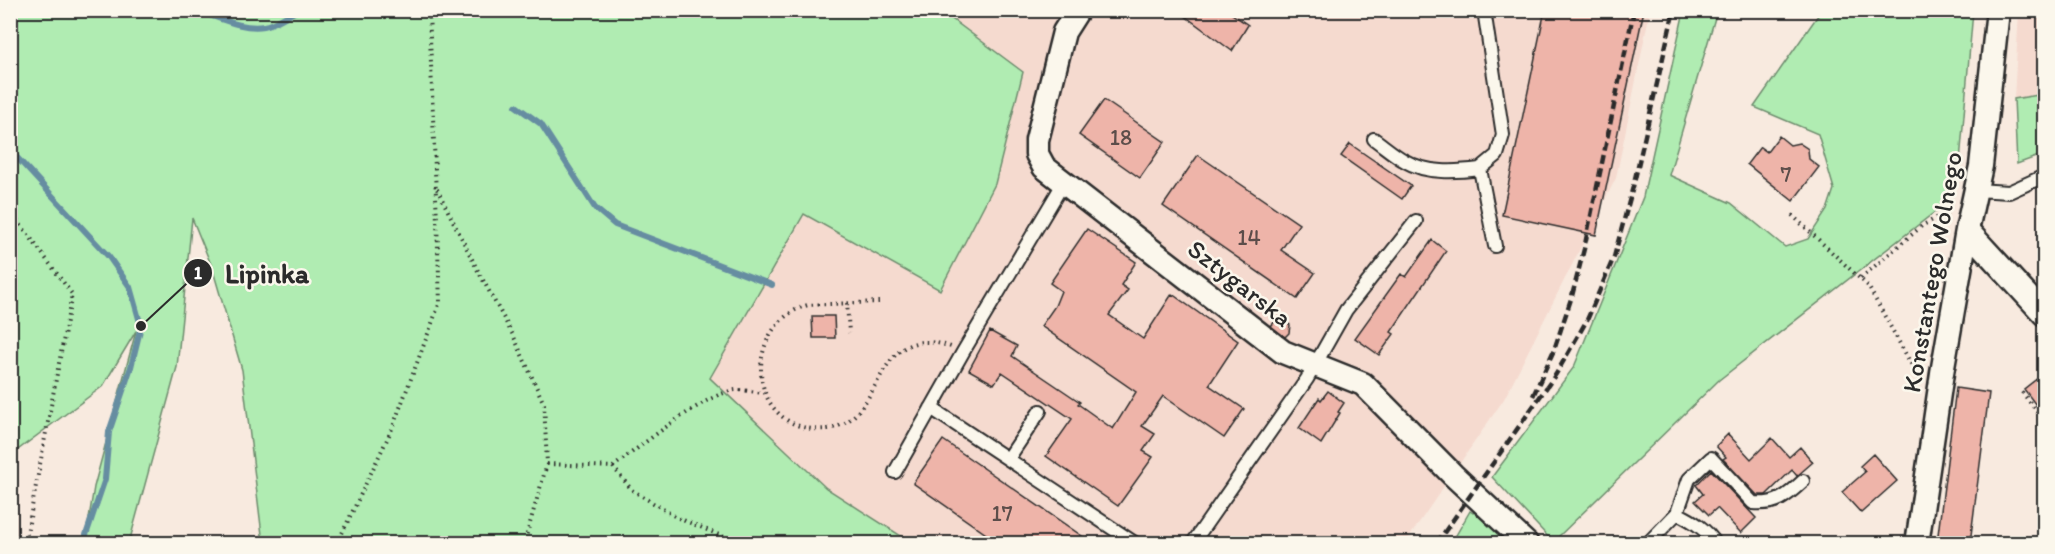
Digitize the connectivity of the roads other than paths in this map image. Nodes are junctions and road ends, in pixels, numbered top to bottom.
1 (1078, 10) edge
2 (1485, 10) edge
3 (1998, 10) edge
4 (1374, 139) dead end
5 (1480, 169) junction
6 (2044, 176) edge
7 (1064, 182) junction
8 (1976, 190) junction
9 (1416, 221) dead end
10 (1968, 230) junction
11 (1495, 246) dead end
12 (2044, 314) edge
13 (1315, 363) junction
14 (931, 408) junction
15 (1040, 411) dead end
16 (1008, 459) junction
17 (895, 472) dead end
18 (1803, 482) dead end
19 (1677, 513) junction
20 (1136, 543) edge
21 (1192, 543) edge
22 (1527, 543) edge
23 (1647, 543) edge
24 (1716, 543) edge
25 (1917, 543) edge

1 - 7 street, Sztygarska
2 - 5 lane
3 - 8 street, Konstantego Wolnego
4 - 5 lane
5 - 11 lane
6 - 8 lane
7 - 13 street, Sztygarska
7 - 14 lane
8 - 10 street, Konstantego Wolnego
9 - 13 lane
10 - 12 street
10 - 25 street, Konstantego Wolnego
13 - 21 lane
13 - 22 street, Sztygarska
14 - 16 lane
14 - 17 lane
15 - 16 lane
16 - 20 lane
18 - 19 lane
19 - 23 lane
19 - 24 lane

